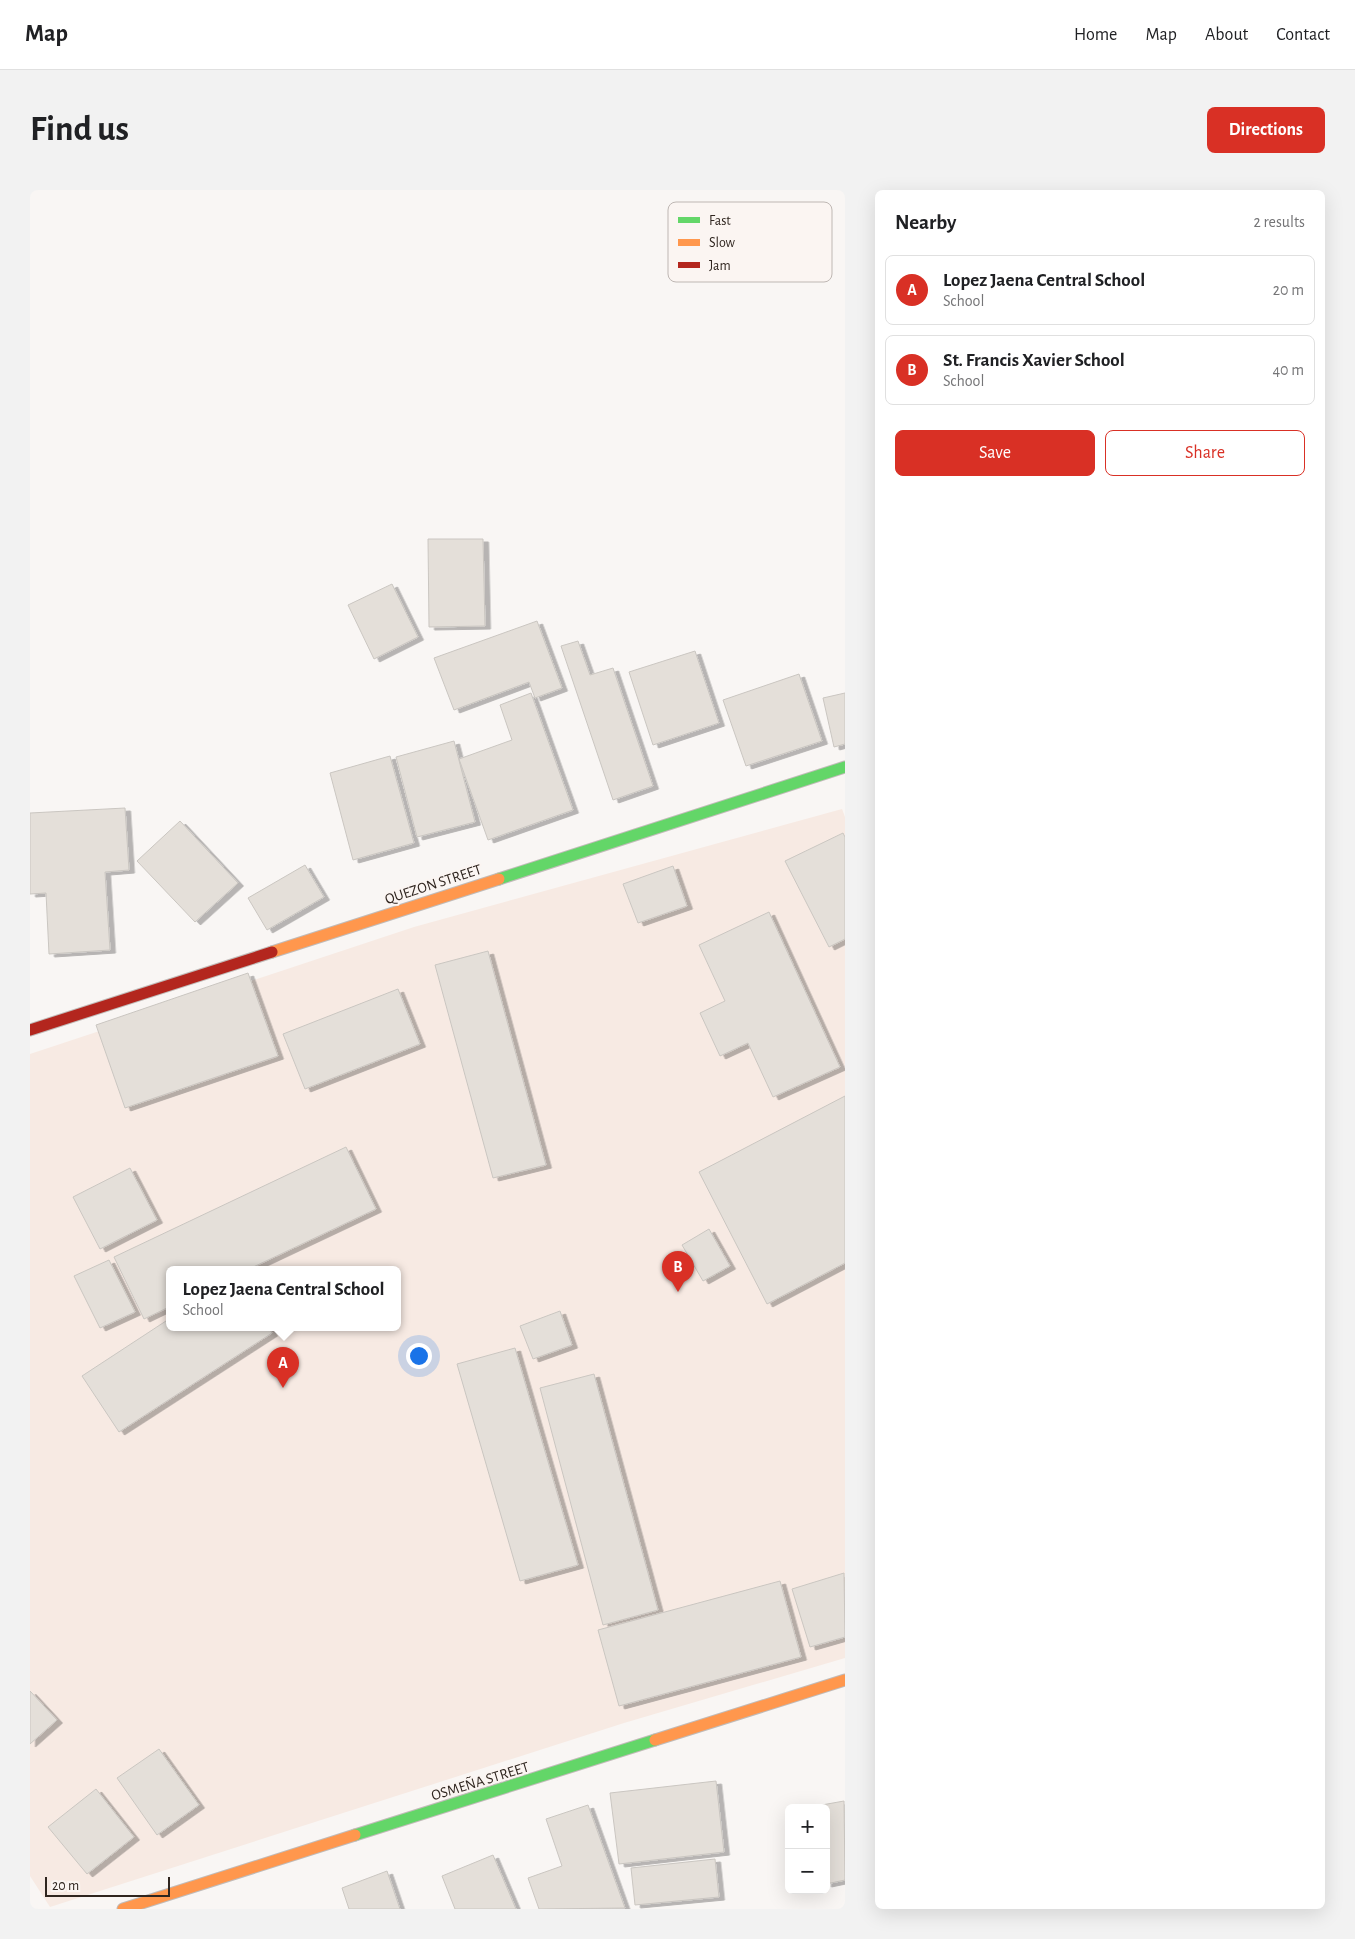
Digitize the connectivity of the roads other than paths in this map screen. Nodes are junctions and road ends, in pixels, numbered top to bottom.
1 (845, 767) edge
2 (30, 1030) edge
3 (845, 1680) edge
4 (123, 1909) edge

1 - 2 street, QUEZON STREET
3 - 4 street, OSMEÑA STREET

